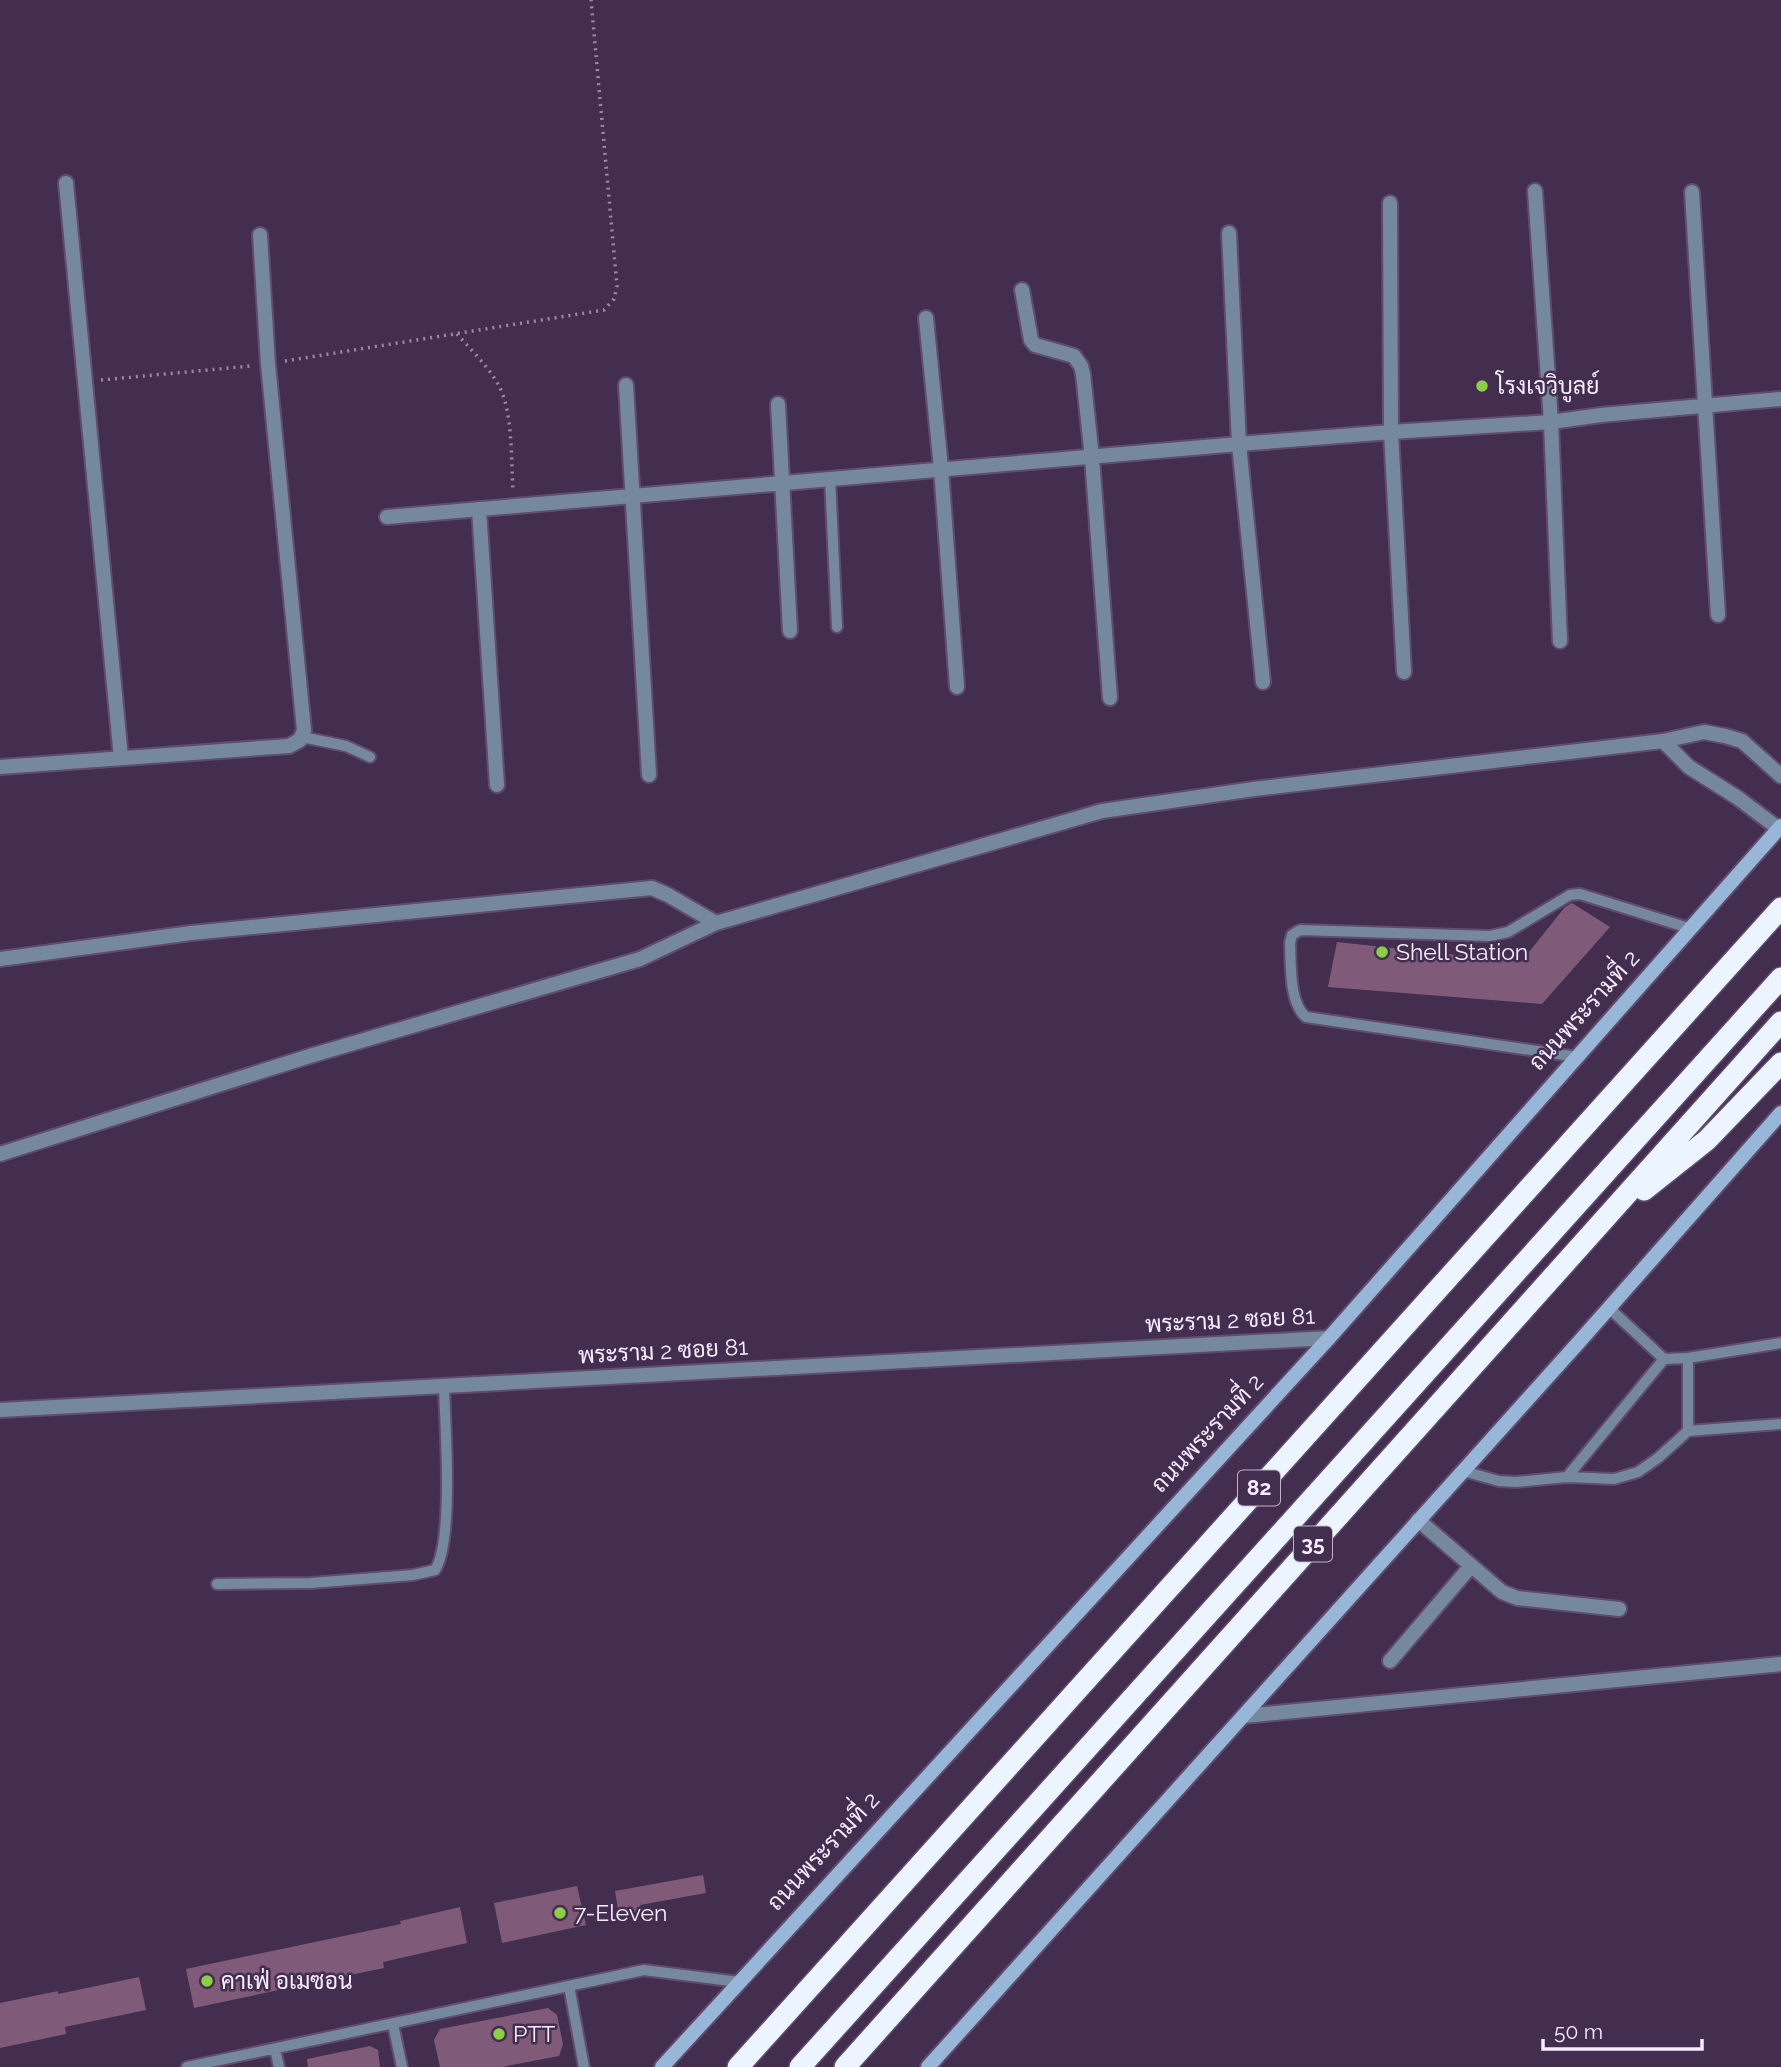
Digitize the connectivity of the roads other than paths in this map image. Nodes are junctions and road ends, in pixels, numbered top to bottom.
1 (66, 183) dead end
2 (1535, 191) dead end
3 (1692, 192) dead end
4 (1390, 203) dead end
5 (1229, 233) dead end
6 (260, 235) dead end
7 (1022, 290) dead end
8 (926, 318) dead end
9 (626, 385) dead end
10 (1781, 399) edge
11 (778, 404) dead end
12 (1706, 405) junction
13 (1551, 422) junction
14 (1391, 432) junction
15 (1239, 444) junction
16 (1092, 458) junction
17 (941, 468) junction
18 (830, 478) junction
19 (781, 482) junction
20 (632, 495) junction
21 (479, 509) junction
22 (387, 517) dead end
23 (1717, 615) dead end
24 (837, 627) dead end
25 (790, 631) dead end
26 (1560, 641) dead end
27 (1405, 673) dead end
28 (1263, 682) dead end
29 (957, 687) dead end
30 (1110, 698) dead end
31 (302, 737) junction
32 (1663, 741) junction
33 (370, 757) dead end
34 (121, 758) junction
35 (0, 767) edge
36 (649, 775) dead end
37 (1781, 776) edge
38 (497, 785) dead end
39 (1780, 828) edge
40 (1781, 909) edge
41 (716, 923) junction
42 (1692, 929) junction
43 (0, 959) edge
44 (1781, 978) edge
45 (1781, 1022) edge
46 (1578, 1056) junction
47 (1781, 1063) edge
48 (1780, 1116) edge
49 (0, 1154) edge
50 (1597, 1227) junction
51 (1609, 1308) junction
52 (1329, 1338) junction
53 (1781, 1343) edge
54 (1664, 1359) junction
55 (1688, 1359) junction
56 (444, 1386) junction
57 (0, 1410) edge
58 (1781, 1423) edge
59 (1688, 1431) junction
60 (1462, 1471) junction
61 (1567, 1477) junction
62 (1418, 1520) junction
63 (1471, 1566) junction
64 (217, 1584) dead end
65 (1619, 1609) dead end
66 (1391, 1661) dead end
67 (1781, 1664) edge
68 (1244, 1716) junction
69 (739, 1982) junction
70 (569, 1986) junction
71 (393, 2024) junction
72 (275, 2049) junction
73 (225, 2063) edge
74 (187, 2067) edge
75 (279, 2067) edge
76 (402, 2067) edge
77 (584, 2067) edge
78 (662, 2067) edge
79 (738, 2067) edge
80 (800, 2067) edge
81 (845, 2067) edge
82 (928, 2067) edge

1 - 34 street
2 - 13 street
3 - 12 street
4 - 14 street
5 - 15 street
6 - 31 street
7 - 16 street
8 - 17 street
9 - 20 street
10 - 12 street
11 - 19 street
12 - 13 street
12 - 23 street
13 - 14 street
13 - 26 street
14 - 15 street
14 - 27 street
15 - 16 street
15 - 28 street
16 - 17 street
16 - 30 street
17 - 18 street
17 - 29 street
18 - 19 street
18 - 24 lane
19 - 20 street
19 - 25 street
20 - 21 street
20 - 36 street
21 - 22 street
21 - 38 street
31 - 33 lane
31 - 34 street
32 - 37 street
32 - 39 street
32 - 41 street
34 - 35 street
39 - 42 main road, ถนนพระรามที่ 2
40 - 79 highway
41 - 43 street
41 - 49 street
42 - 46 main road, ถนนพระรามที่ 2
42 - 46 lane
44 - 80 highway, 82
45 - 50 highway, 35
46 - 52 main road, ถนนพระรามที่ 2
47 - 50 highway
48 - 51 main road
50 - 81 highway, 35
51 - 54 lane
51 - 60 main road
52 - 56 street, พระราม 2 ซอย 81
52 - 69 main road, ถนนพระรามที่ 2
53 - 55 lane
54 - 55 lane
54 - 61 lane
55 - 59 lane
56 - 57 street, พระราม 2 ซอย 81
56 - 64 lane
58 - 59 lane
59 - 61 lane
60 - 61 lane
60 - 62 main road
62 - 63 street
62 - 68 main road
63 - 65 street
63 - 66 street
67 - 68 street
68 - 82 main road
69 - 70 lane
69 - 78 main road, ถนนพระรามที่ 2
70 - 71 lane
70 - 77 lane
71 - 72 lane
71 - 76 lane
72 - 73 lane
72 - 75 lane
73 - 74 lane

